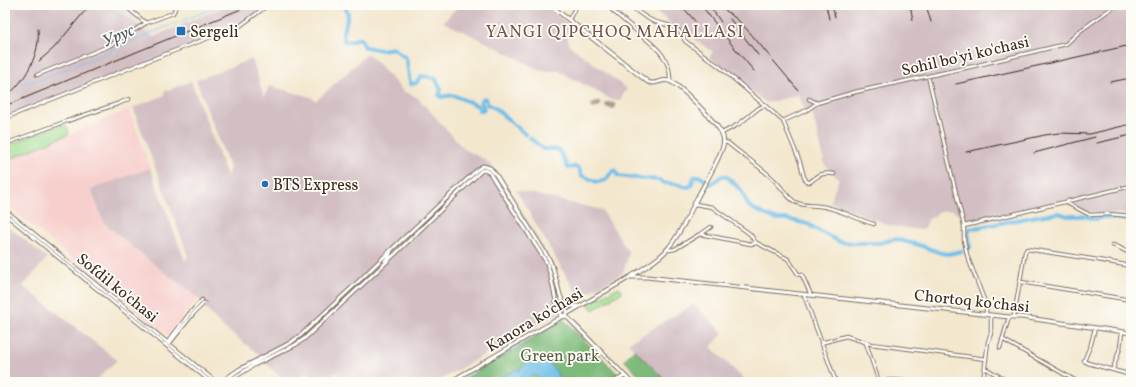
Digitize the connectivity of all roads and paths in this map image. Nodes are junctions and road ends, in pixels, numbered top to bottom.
1 (124, 5) edge
2 (171, 5) edge
3 (268, 5) edge
4 (550, 5) edge
5 (578, 5) edge
6 (608, 5) edge
7 (629, 5) edge
8 (1116, 5) edge
9 (175, 7) edge
10 (569, 19) junction
11 (146, 23) junction
12 (37, 75) dead end
13 (928, 76) junction
14 (670, 81) junction
15 (129, 99) dead end
16 (817, 103) junction
17 (765, 105) junction
18 (813, 107) junction
19 (5, 118) edge
20 (783, 121) junction
21 (722, 133) junction
22 (724, 142) junction
23 (5, 144) edge
24 (484, 168) junction
25 (834, 174) dead end
26 (1131, 186) edge
27 (508, 197) junction
28 (1064, 202) junction
29 (695, 204) junction
30 (5, 210) edge
31 (5, 214) edge
32 (1131, 216) edge
33 (525, 220) junction
34 (521, 223) junction
35 (874, 224) dead end
36 (711, 226) dead end
37 (964, 226) junction
38 (23, 227) junction
39 (700, 234) junction
40 (756, 243) junction
41 (1112, 245) dead end
42 (667, 249) junction
43 (391, 250) junction
44 (1131, 253) edge
45 (381, 266) junction
46 (1131, 266) edge
47 (645, 268) junction
48 (630, 277) junction
49 (647, 277) junction
50 (1020, 282) junction
51 (804, 295) junction
52 (811, 295) junction
53 (202, 300) dead end
54 (1131, 300) edge
55 (204, 303) dead end
56 (563, 304) junction
57 (579, 306) junction
58 (568, 313) junction
59 (986, 314) junction
60 (991, 315) junction
61 (562, 316) junction
62 (1014, 316) junction
63 (567, 317) junction
64 (1008, 317) junction
65 (1095, 328) junction
66 (1122, 332) junction
67 (1131, 333) edge
68 (1002, 339) junction
69 (821, 343) junction
70 (866, 343) junction
71 (168, 344) junction
72 (1000, 348) dead end
73 (986, 359) junction
74 (985, 368) junction
75 (1113, 369) junction
76 (1131, 375) edge
77 (625, 376) junction
78 (212, 382) edge
79 (216, 382) edge
80 (221, 382) edge
81 (227, 382) edge
82 (450, 382) edge
83 (613, 382) edge
84 (632, 382) edge
85 (836, 382) edge
86 (879, 382) edge
87 (915, 382) edge
88 (920, 382) edge
89 (983, 382) edge
90 (1009, 382) edge
91 (1078, 382) edge

1 - 11 street
2 - 9 street
3 - 19 street
4 - 10 street
5 - 10 street
6 - 14 street
7 - 17 street
8 - 13 street, Sohil bo'yi ko'chasi
9 - 11 street
10 - 14 street
11 - 12 street
13 - 16 street, Sohil bo'yi ko'chasi
13 - 37 street
14 - 21 street
15 - 23 street
16 - 18 street
16 - 18 street
17 - 20 street
17 - 21 street
18 - 20 street
20 - 25 street
21 - 22 street
22 - 29 street, Kanora ko'chasi
22 - 35 street
24 - 27 street
24 - 43 street
24 - 45 street
26 - 28 street
27 - 33 street
27 - 34 street
28 - 32 street
28 - 37 street
29 - 40 street
29 - 42 street, Kanora ko'chasi
30 - 38 street, Sofdil ko'chasi
31 - 38 street, Sofdil ko'chasi
33 - 34 street
33 - 56 street
34 - 61 street
36 - 39 street
37 - 59 street
38 - 71 street, Sofdil ko'chasi
39 - 40 street
39 - 42 street
40 - 52 street
41 - 44 street
42 - 47 street, Kanora ko'chasi
43 - 45 street
43 - 80 street
45 - 81 street
46 - 50 street
47 - 48 street, Kanora ko'chasi
47 - 49 street
48 - 49 street, Chortoq ko'chasi
48 - 57 street, Kanora ko'chasi
49 - 51 street, Chortoq ko'chasi
50 - 54 street
50 - 62 street
51 - 52 street, Chortoq ko'chasi
51 - 69 street
52 - 59 street, Chortoq ko'chasi
53 - 71 street
55 - 71 street
56 - 57 street
56 - 58 street
57 - 58 street, Kanora ko'chasi
58 - 61 street, Kanora ko'chasi
58 - 63 street
59 - 60 street, Chortoq ko'chasi
60 - 64 street, Chortoq ko'chasi
60 - 73 street
61 - 63 street
61 - 82 street, Kanora ko'chasi
62 - 64 street, Chortoq ko'chasi
62 - 65 street, Chortoq ko'chasi
63 - 77 street
64 - 68 street
65 - 66 street, Chortoq ko'chasi
65 - 75 street
66 - 67 street, Chortoq ko'chasi
66 - 75 street
68 - 72 street
68 - 91 street
69 - 70 street
69 - 85 street
70 - 73 street
70 - 86 street
71 - 78 street, Sofdil ko'chasi
71 - 79 street, Sofdil ko'chasi
73 - 74 street
74 - 89 street
74 - 90 street
75 - 76 street
77 - 83 street
77 - 84 street
86 - 87 street
87 - 88 street

